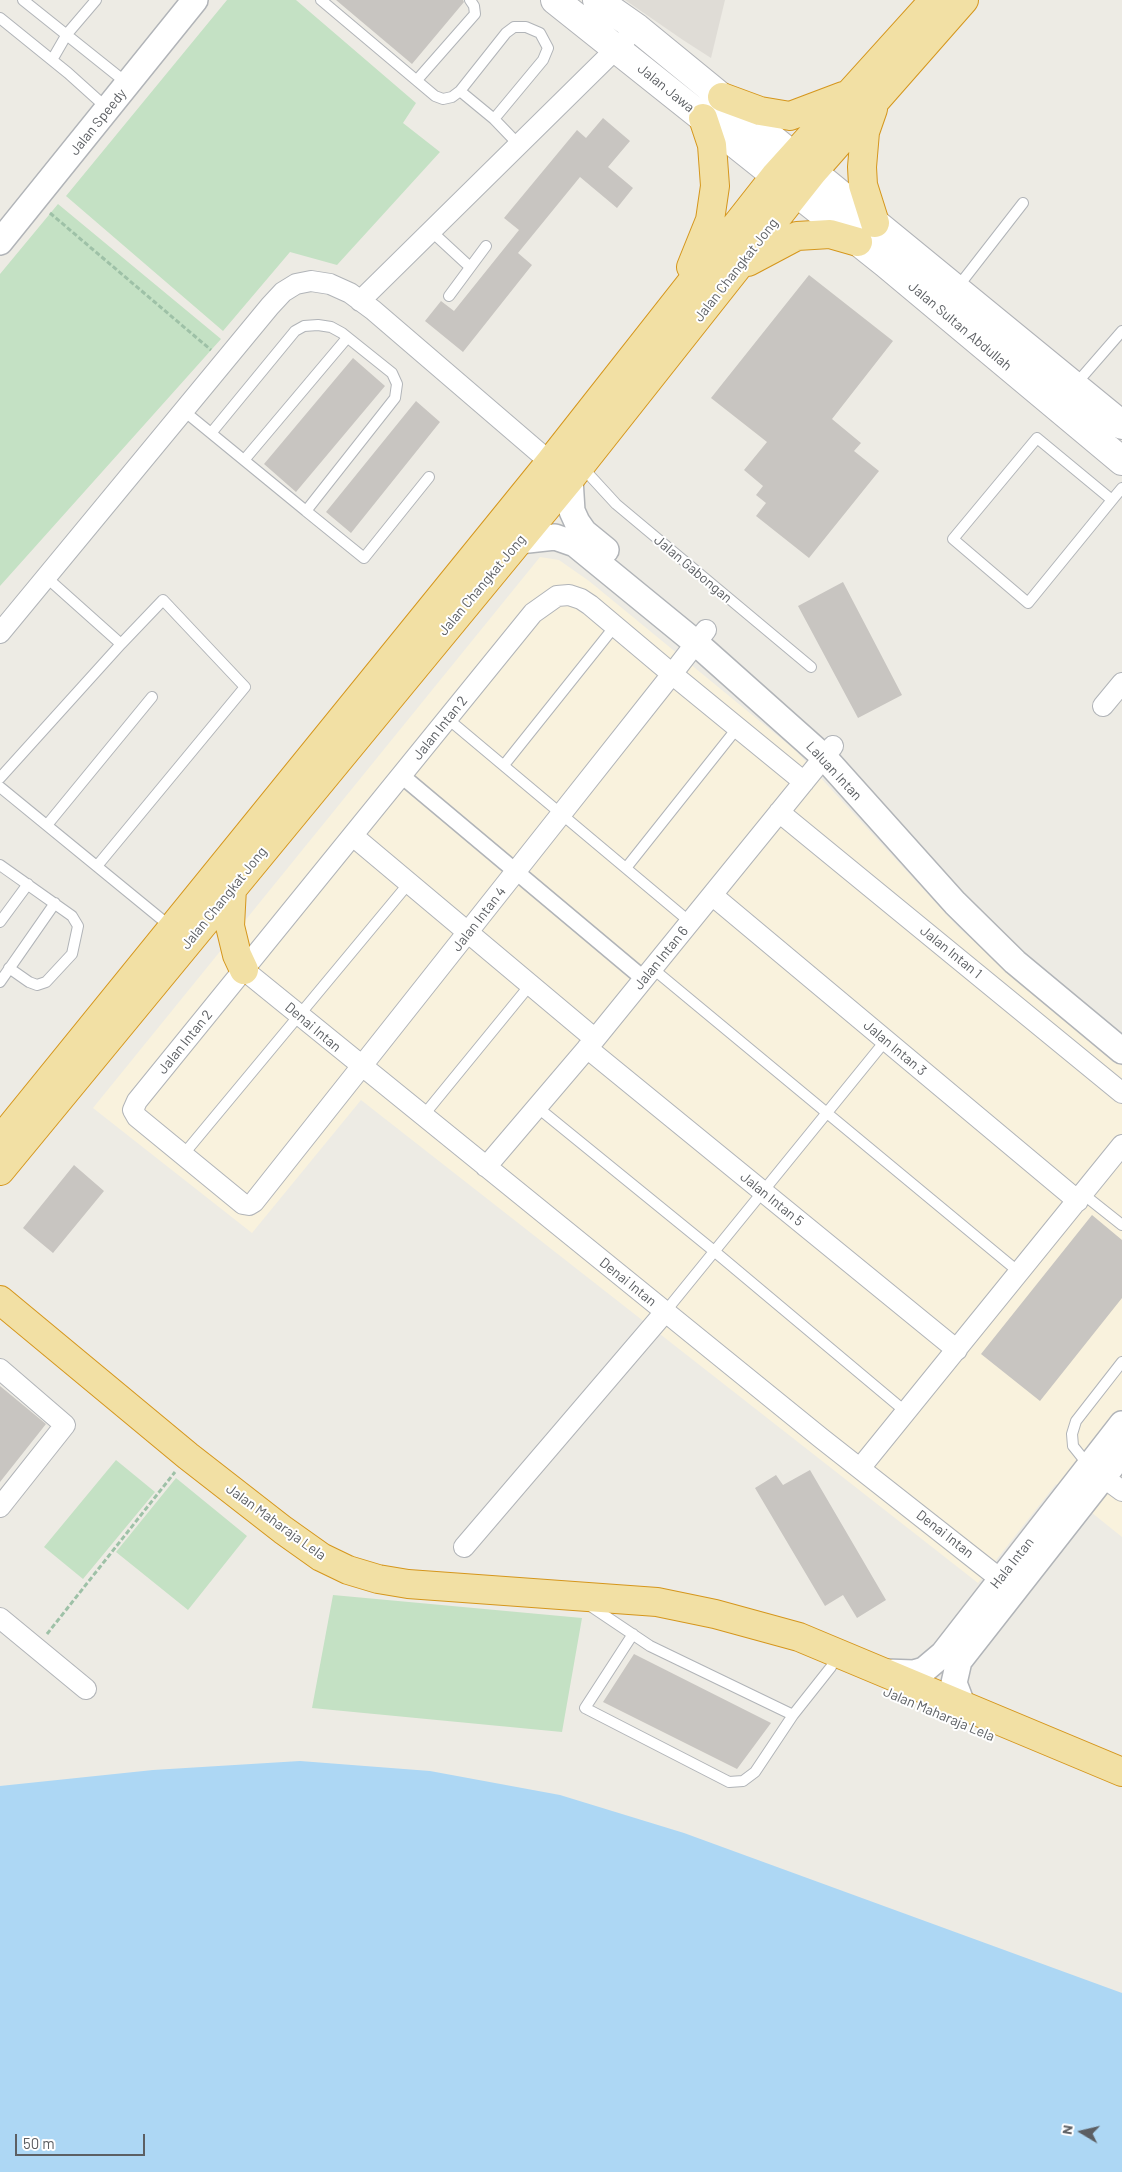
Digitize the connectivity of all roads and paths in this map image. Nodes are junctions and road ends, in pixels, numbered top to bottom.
1 (23, 0) edge
2 (96, 0) edge
3 (195, 0) edge
4 (320, 0) edge
5 (470, 0) edge
6 (555, 0) edge
7 (597, 0) edge
8 (934, 0) edge
9 (964, 0) edge
10 (0, 18) edge
11 (637, 28) junction
12 (67, 34) junction
13 (616, 48) junction
14 (52, 60) junction
15 (417, 80) junction
16 (129, 84) junction
17 (460, 91) junction
18 (849, 94) junction
19 (722, 97) junction
20 (876, 100) junction
21 (109, 109) junction
22 (703, 118) junction
23 (494, 119) junction
24 (519, 145) junction
25 (794, 175) junction
26 (35, 200) junction
27 (1023, 203) dead end
28 (431, 231) junction
29 (866, 232) junction
30 (0, 242) edge
31 (486, 246) dead end
32 (470, 267) junction
33 (738, 268) junction
34 (957, 289) junction
35 (449, 296) dead end
36 (360, 300) junction
37 (669, 310) junction
38 (1122, 331) edge
39 (347, 338) junction
40 (225, 361) junction
41 (1074, 386) junction
42 (184, 411) junction
43 (1122, 425) edge
44 (212, 432) junction
45 (245, 460) junction
46 (1122, 461) edge
47 (567, 469) junction
48 (429, 477) dead end
49 (1122, 488) edge
50 (1112, 500) junction
51 (306, 511) junction
52 (519, 541) junction
53 (46, 577) junction
54 (615, 626) junction
55 (0, 633) edge
56 (701, 636) junction
57 (121, 644) junction
58 (810, 667) dead end
59 (672, 674) junction
60 (1122, 683) edge
61 (152, 697) dead end
62 (1103, 706) dead end
63 (448, 719) junction
64 (738, 728) junction
65 (828, 751) junction
66 (504, 765) junction
67 (402, 776) junction
68 (0, 778) edge
69 (804, 782) junction
70 (0, 787) edge
71 (779, 812) junction
72 (562, 813) junction
73 (46, 825) junction
74 (353, 836) junction
75 (0, 865) edge
76 (97, 866) junction
77 (626, 868) junction
78 (516, 870) junction
79 (408, 882) junction
80 (28, 884) junction
81 (232, 888) junction
82 (712, 895) junction
83 (55, 903) junction
84 (0, 922) edge
85 (690, 922) junction
86 (172, 929) junction
87 (468, 932) junction
88 (9, 968) junction
89 (244, 970) junction
90 (648, 974) junction
91 (0, 982) edge
92 (530, 985) junction
93 (299, 1016) junction
94 (1122, 1030) edge
95 (886, 1040) junction
96 (591, 1043) junction
97 (1122, 1051) edge
98 (361, 1067) junction
99 (1122, 1092) edge
100 (537, 1107) junction
101 (826, 1112) junction
102 (423, 1116) junction
103 (0, 1140) edge
104 (1122, 1145) edge
105 (183, 1155) junction
106 (486, 1166) junction
107 (0, 1171) edge
108 (762, 1191) junction
109 (1081, 1197) junction
110 (1122, 1225) edge
111 (714, 1251) junction
112 (1020, 1273) junction
113 (0, 1300) edge
114 (665, 1312) junction
115 (0, 1326) edge
116 (54, 1345) junction
117 (957, 1350) junction
118 (1122, 1362) edge
119 (1, 1371) edge
120 (906, 1412) junction
121 (1122, 1424) edge
122 (1122, 1454) edge
123 (188, 1456) junction
124 (861, 1468) junction
125 (1105, 1478) edge
126 (0, 1507) edge
127 (464, 1547) dead end
128 (1007, 1584) junction
129 (576, 1596) junction
130 (0, 1618) edge
131 (760, 1628) junction
132 (633, 1634) junction
133 (36, 1648) junction
134 (831, 1667) junction
135 (886, 1672) junction
136 (86, 1689) dead end
137 (962, 1704) junction
138 (793, 1715) junction
139 (1122, 1772) edge
140 (1122, 1792) edge

1 - 12 lane
2 - 12 lane
3 - 16 street, Jalan Speedy
4 - 15 lane
5 - 15 lane
6 - 13 main road, Jalan Jawa
7 - 11 main road, Jalan Jawa
8 - 18 highway, Jalan Changkat Jong
9 - 20 highway, Jalan Changkat Jong
10 - 14 lane
11 - 13 street
11 - 19 main road, Jalan Jawa
12 - 14 lane
12 - 16 lane
13 - 22 main road, Jalan Jawa
13 - 24 street
14 - 21 lane
15 - 17 lane
16 - 21 street, Jalan Speedy
17 - 23 lane
17 - 23 lane
18 - 19 highway
18 - 25 highway, Jalan Changkat Jong
19 - 25 main road, Jalan Jawa
20 - 25 highway, Jalan Changkat Jong
20 - 29 highway
21 - 26 street, Jalan Speedy
22 - 25 main road, Jalan Jawa
22 - 37 highway
23 - 24 lane
24 - 28 street
25 - 29 main road, Jalan Sultan Abdullah
25 - 33 highway, Jalan Changkat Jong
25 - 37 highway, Jalan Changkat Jong
26 - 30 street, Jalan Speedy
26 - 40 path
27 - 34 lane
28 - 32 lane
28 - 36 street
29 - 33 highway
29 - 34 main road, Jalan Sultan Abdullah
29 - 46 main road, Jalan Sultan Abdullah
31 - 32 lane
32 - 35 lane
33 - 47 highway, Jalan Changkat Jong
34 - 41 main road, Jalan Sultan Abdullah
36 - 40 street
36 - 47 street
37 - 47 highway, Jalan Changkat Jong
38 - 41 lane
39 - 44 lane
39 - 45 lane
39 - 51 lane
40 - 42 street
41 - 43 main road, Jalan Sultan Abdullah
42 - 44 lane
42 - 53 street
44 - 45 lane
45 - 51 lane
47 - 52 highway, Jalan Changkat Jong
47 - 56 street, Laluan Intan
47 - 58 lane, Jalan Gabongan
47 - 86 highway, Jalan Changkat Jong
48 - 51 lane
49 - 50 lane
50 - 50 lane
52 - 56 street, Laluan Intan
52 - 81 highway, Jalan Changkat Jong
53 - 55 street
53 - 57 lane
54 - 59 street, Jalan Intan 2
54 - 63 street, Jalan Intan 2
54 - 66 lane
56 - 59 street, Jalan Intan 4
56 - 65 street, Laluan Intan
57 - 68 lane
57 - 76 lane
59 - 64 street, Jalan Intan 2
59 - 72 street, Jalan Intan 4
60 - 62 street
61 - 73 lane
63 - 66 lane
63 - 67 street, Jalan Intan 2
64 - 69 street, Jalan Intan 2
64 - 77 lane
65 - 69 street, Jalan Intan 6
65 - 94 street, Laluan Intan
65 - 97 street, Laluan Intan
66 - 72 lane
67 - 74 street, Jalan Intan 2
67 - 78 street
69 - 71 street, Jalan Intan 6
70 - 73 lane
71 - 82 street, Jalan Intan 6
71 - 99 street, Jalan Intan 1
72 - 77 lane
72 - 78 street, Jalan Intan 4
73 - 76 lane
74 - 79 street, Jalan Intan 5
74 - 89 street, Jalan Intan 2
75 - 80 lane
76 - 86 lane
77 - 85 lane
78 - 87 street, Jalan Intan 4
78 - 90 street
79 - 87 street, Jalan Intan 5
79 - 93 lane
80 - 83 lane
80 - 84 lane
81 - 89 highway
81 - 107 highway, Jalan Changkat Jong
82 - 85 street, Jalan Intan 6
82 - 95 street, Jalan Intan 3
83 - 88 lane
83 - 88 lane
85 - 90 street, Jalan Intan 6
86 - 103 highway, Jalan Changkat Jong
87 - 92 street, Jalan Intan 5
87 - 98 street, Jalan Intan 4
88 - 91 lane
89 - 93 street, Denai Intan
89 - 105 street, Jalan Intan 2
90 - 96 street, Jalan Intan 6
90 - 101 lane
92 - 96 street, Jalan Intan 5
92 - 102 lane
93 - 98 street, Denai Intan
93 - 105 lane
95 - 101 lane
95 - 109 street, Jalan Intan 3
96 - 100 street, Jalan Intan 6
96 - 108 street, Jalan Intan 5
98 - 102 street, Denai Intan
98 - 105 street, Jalan Intan 4
100 - 106 street, Jalan Intan 6
100 - 111 lane
101 - 108 lane
101 - 112 lane
102 - 106 street, Denai Intan
104 - 109 street
106 - 114 street, Denai Intan
108 - 111 lane
108 - 117 street, Jalan Intan 5
109 - 110 lane
109 - 112 street
111 - 114 lane
111 - 120 lane
112 - 117 street
113 - 116 highway, Jalan Maharaja Lela
114 - 124 street, Denai Intan
114 - 127 street
115 - 116 highway
116 - 123 highway, Jalan Maharaja Lela
117 - 120 street
118 - 125 lane
119 - 126 street
120 - 124 street
121 - 125 street, Hala Intan
122 - 125 street, Hala Intan
123 - 129 highway, Jalan Maharaja Lela
123 - 133 path
124 - 128 street, Denai Intan
125 - 128 street, Hala Intan
128 - 135 street, Hala Intan
128 - 137 street, Hala Intan
129 - 131 highway, Jalan Maharaja Lela
129 - 132 lane
130 - 133 street
131 - 134 highway, Jalan Maharaja Lela
131 - 135 highway, Jalan Maharaja Lela
132 - 138 lane
132 - 138 lane
133 - 136 street
134 - 138 lane
134 - 140 highway, Jalan Maharaja Lela
135 - 137 highway, Jalan Maharaja Lela
137 - 139 highway, Jalan Maharaja Lela

